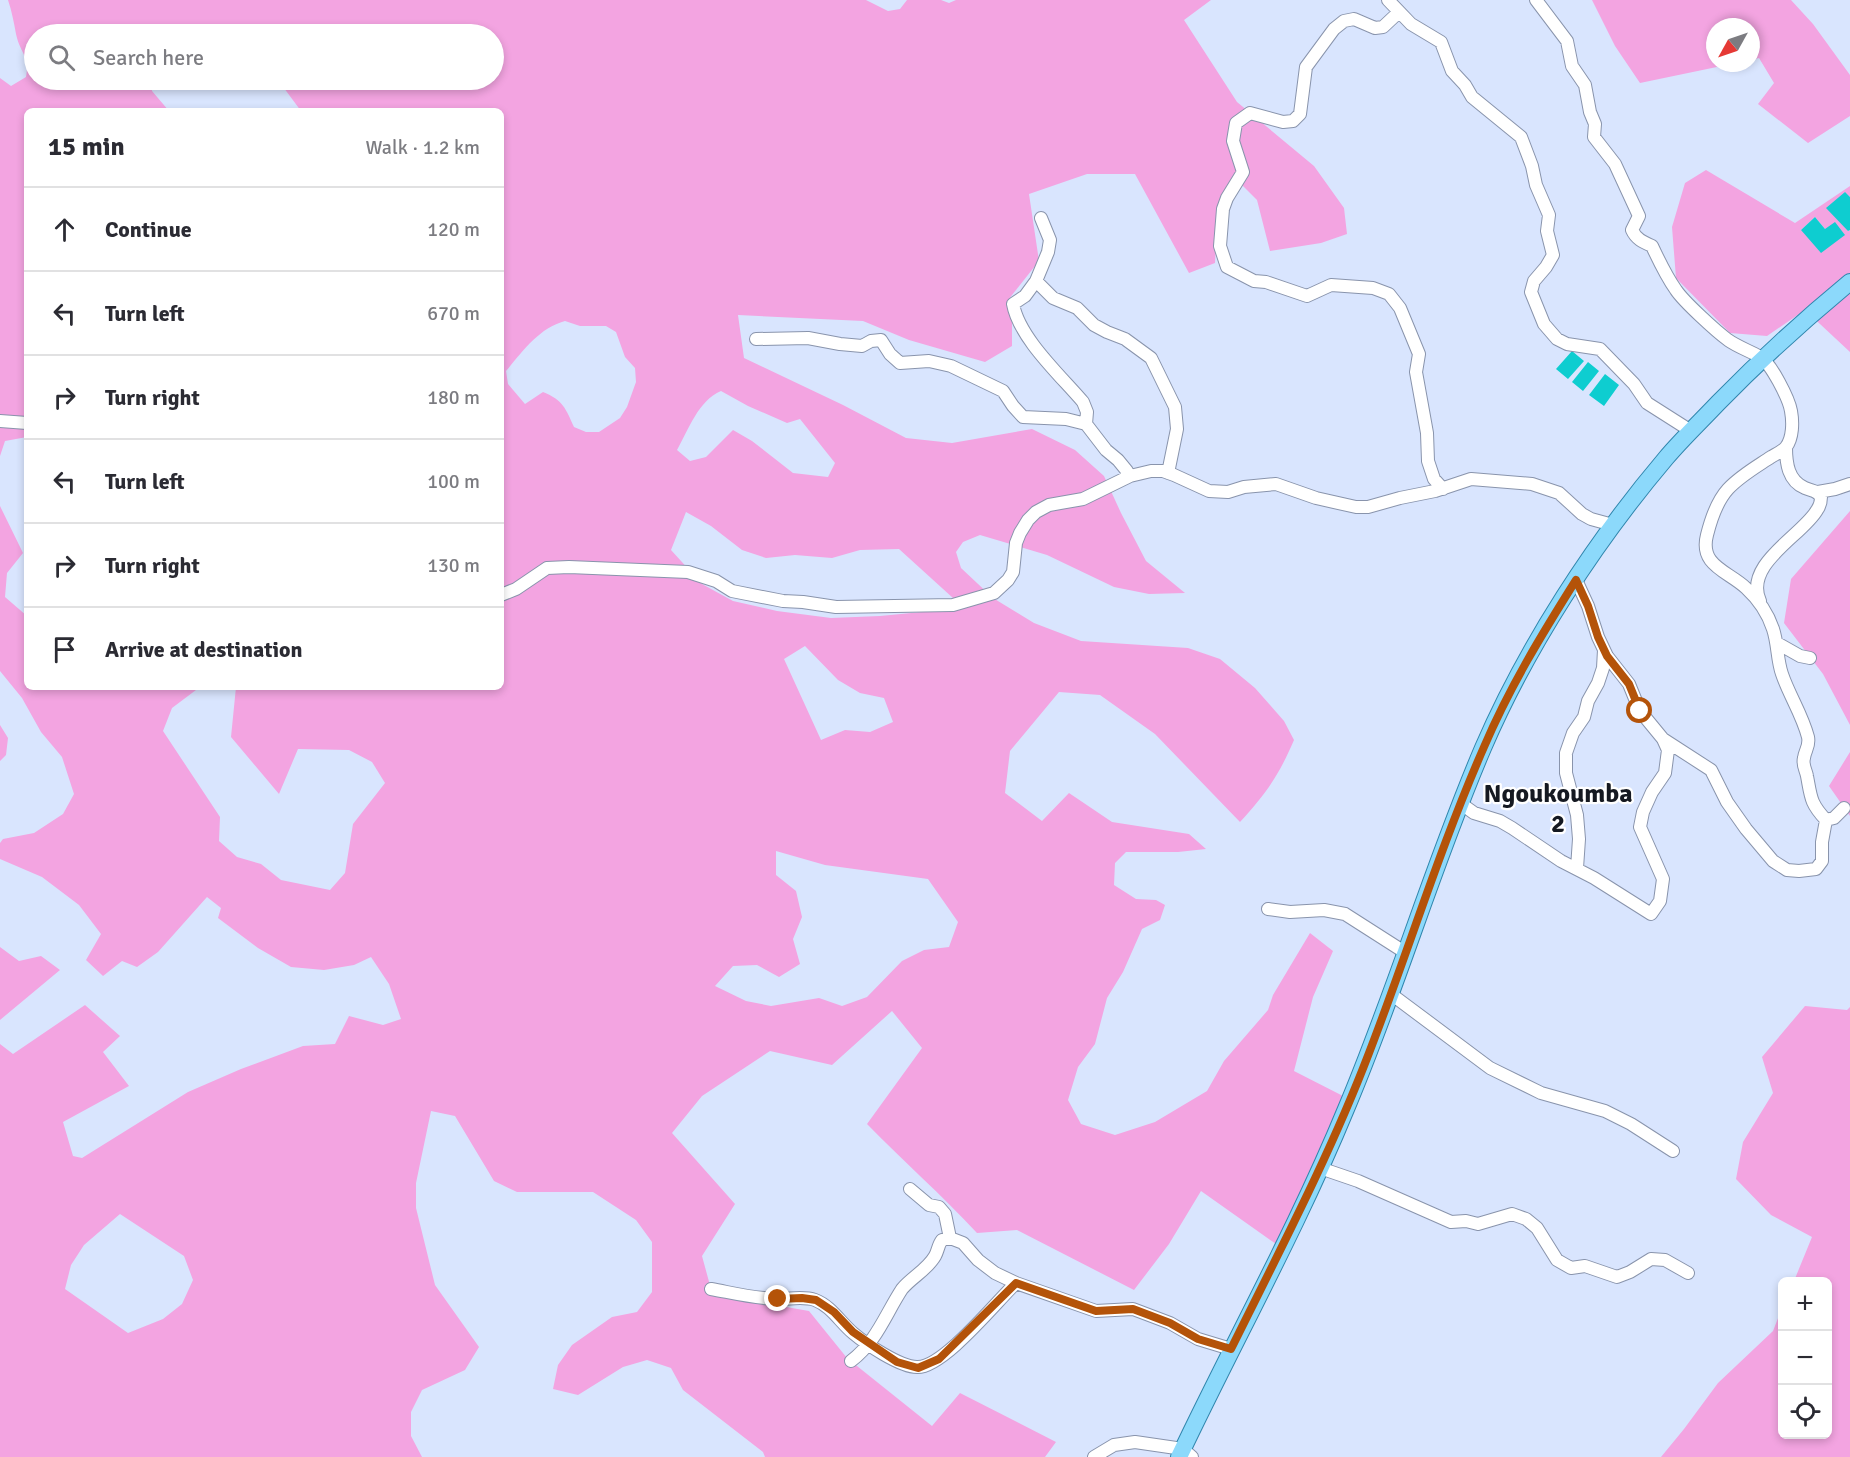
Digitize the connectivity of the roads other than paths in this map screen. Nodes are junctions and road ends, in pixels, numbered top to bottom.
1 (1388, 0) edge
2 (1536, 0) edge
3 (1399, 12) junction
4 (1041, 218) dead end
5 (1036, 281) junction
6 (1850, 282) edge
7 (756, 339) dead end
8 (1763, 358) junction
9 (0, 421) edge
10 (24, 423) edge
11 (1086, 424) junction
12 (1691, 431) junction
13 (1786, 447) junction
14 (1168, 472) junction
15 (1126, 478) junction
16 (1850, 484) edge
17 (1443, 489) junction
18 (1818, 492) junction
19 (1613, 525) junction
20 (1576, 580) junction
21 (504, 594) edge
22 (1763, 608) junction
23 (1777, 643) junction
24 (1604, 649) junction
25 (1810, 658) dead end
26 (1663, 739) junction
27 (1460, 803) junction
28 (1844, 808) dead end
29 (1826, 820) junction
30 (1577, 868) junction
31 (1268, 909) dead end
32 (1406, 953) junction
33 (1391, 994) junction
34 (1673, 1151) dead end
35 (1320, 1168) junction
36 (910, 1189) dead end
37 (950, 1238) junction
38 (1688, 1274) dead end
39 (1016, 1283) junction
40 (711, 1289) dead end
41 (868, 1343) junction
42 (1231, 1349) junction
43 (851, 1361) dead end
44 (1185, 1454) edge
45 (1094, 1457) edge

1 - 3 street
2 - 8 street
3 - 12 street
3 - 17 street
4 - 5 street
5 - 11 street
5 - 14 street
6 - 8 main road
7 - 11 street
8 - 12 main road
8 - 13 street
9 - 10 street
11 - 15 street
12 - 19 main road
13 - 18 street
13 - 22 street
14 - 15 street
14 - 17 street
15 - 21 street
16 - 18 street
17 - 19 street
18 - 22 street
19 - 20 main road
20 - 24 street
20 - 27 main road
22 - 23 street
23 - 25 street
23 - 29 street
24 - 26 street
24 - 30 street
26 - 29 street
26 - 30 street
27 - 30 street
27 - 32 main road
28 - 29 street
31 - 32 street
32 - 33 main road
33 - 34 street
33 - 35 main road
35 - 38 street
35 - 42 main road
36 - 37 street
37 - 39 street
37 - 41 street
39 - 41 street
39 - 42 street
40 - 41 street
41 - 43 street
42 - 44 main road
44 - 45 street

